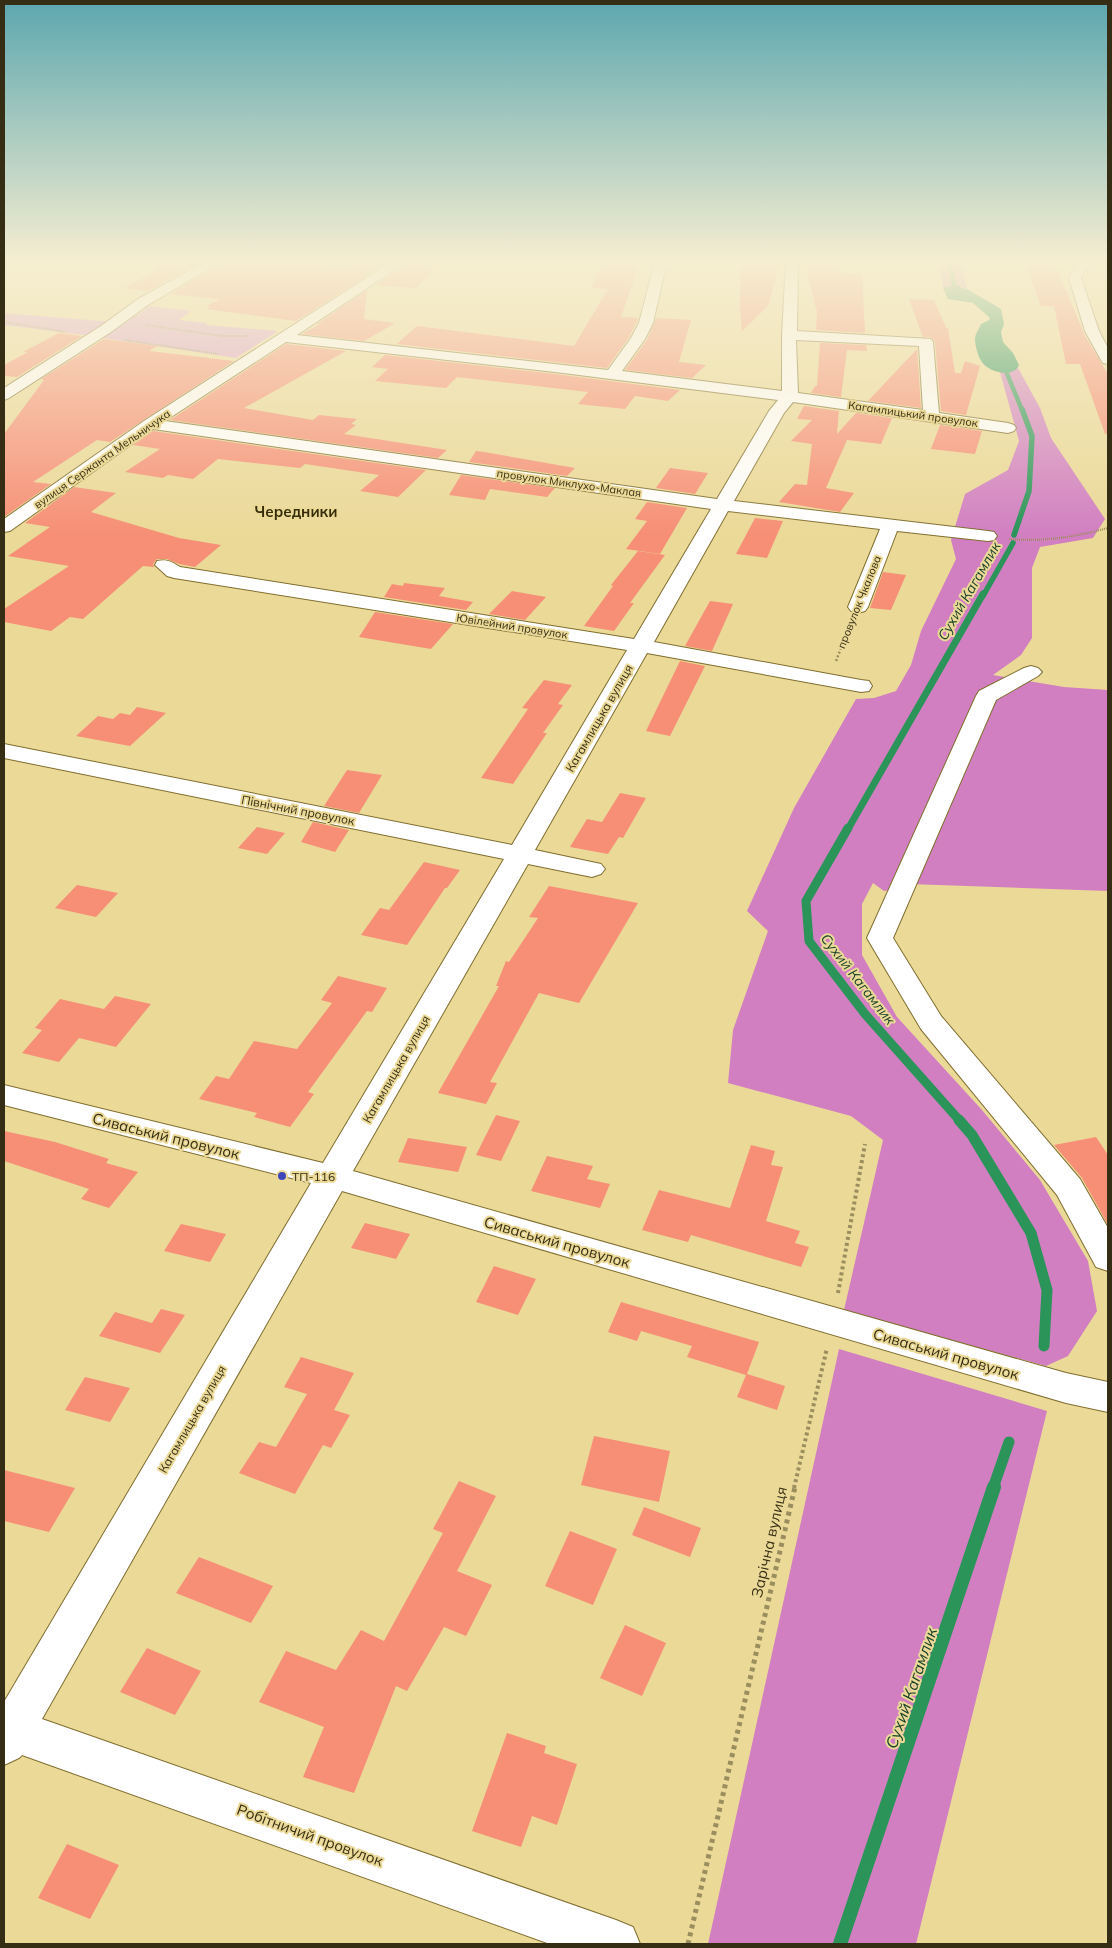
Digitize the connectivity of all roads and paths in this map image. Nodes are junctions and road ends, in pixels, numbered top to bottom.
1 (71, 352) edge
2 (209, 352) edge
3 (261, 352) edge
4 (410, 352) edge
5 (628, 352) edge
6 (789, 352) edge
7 (922, 352) edge
8 (252, 358) junction
9 (612, 374) junction
10 (4, 395) edge
11 (790, 396) junction
12 (931, 416) junction
13 (150, 424) junction
14 (1008, 428) dead end
15 (723, 505) junction
16 (890, 525) junction
17 (4, 527) edge
18 (1108, 528) edge
19 (988, 536) dead end
20 (1035, 542) dead end
21 (164, 566) dead end
22 (858, 606) joint
23 (641, 646) junction
24 (1031, 672) dead end
25 (828, 680) junction
26 (861, 686) dead end
27 (4, 751) edge
28 (520, 854) junction
29 (592, 869) dead end
30 (4, 1095) edge
31 (865, 1144) dead end
32 (333, 1177) junction
33 (1108, 1258) edge
34 (833, 1321) junction
35 (1108, 1397) edge
36 (6, 1733) edge
37 (616, 1944) edge
38 (688, 1944) edge

1 - 10 street
2 - 8 path
3 - 8 street, вулиця Сержанта Мельничука
4 - 9 street, Кагамлицький провулок
5 - 9 street
6 - 11 street
7 - 12 street
8 - 13 street, вулиця Сержанта Мельничука
9 - 11 street, Кагамлицький провулок
11 - 12 street, Кагамлицький провулок
11 - 15 street, Кагамлицька вулиця
12 - 14 street, Кагамлицький провулок
13 - 15 street, провулок Миклухо-Маклая
13 - 17 street, вулиця Сержанта Мельничука
15 - 16 street, провулок Миклухо-Маклая
15 - 23 street, Кагамлицька вулиця
16 - 19 street, провулок Миклухо-Маклая
16 - 22 street, провулок Чкалова
18 - 20 path
21 - 23 street, Ювілейний провулок
22 - 25 path, провулок Чкалова
23 - 25 street, Ювілейний провулок
23 - 28 street, Кагамлицька вулиця
24 - 33 street
25 - 26 street, Ювілейний провулок
27 - 28 street, Північний провулок
28 - 29 street, Північний провулок
28 - 32 street, Кагамлицька вулиця
30 - 32 street, Сиваський провулок
31 - 34 path, Зарічна вулиця
32 - 34 street, Сиваський провулок
32 - 36 street, Кагамлицька вулиця
34 - 35 street, Сиваський провулок
34 - 38 path, Зарічна вулиця
36 - 37 street, Робітничий провулок

